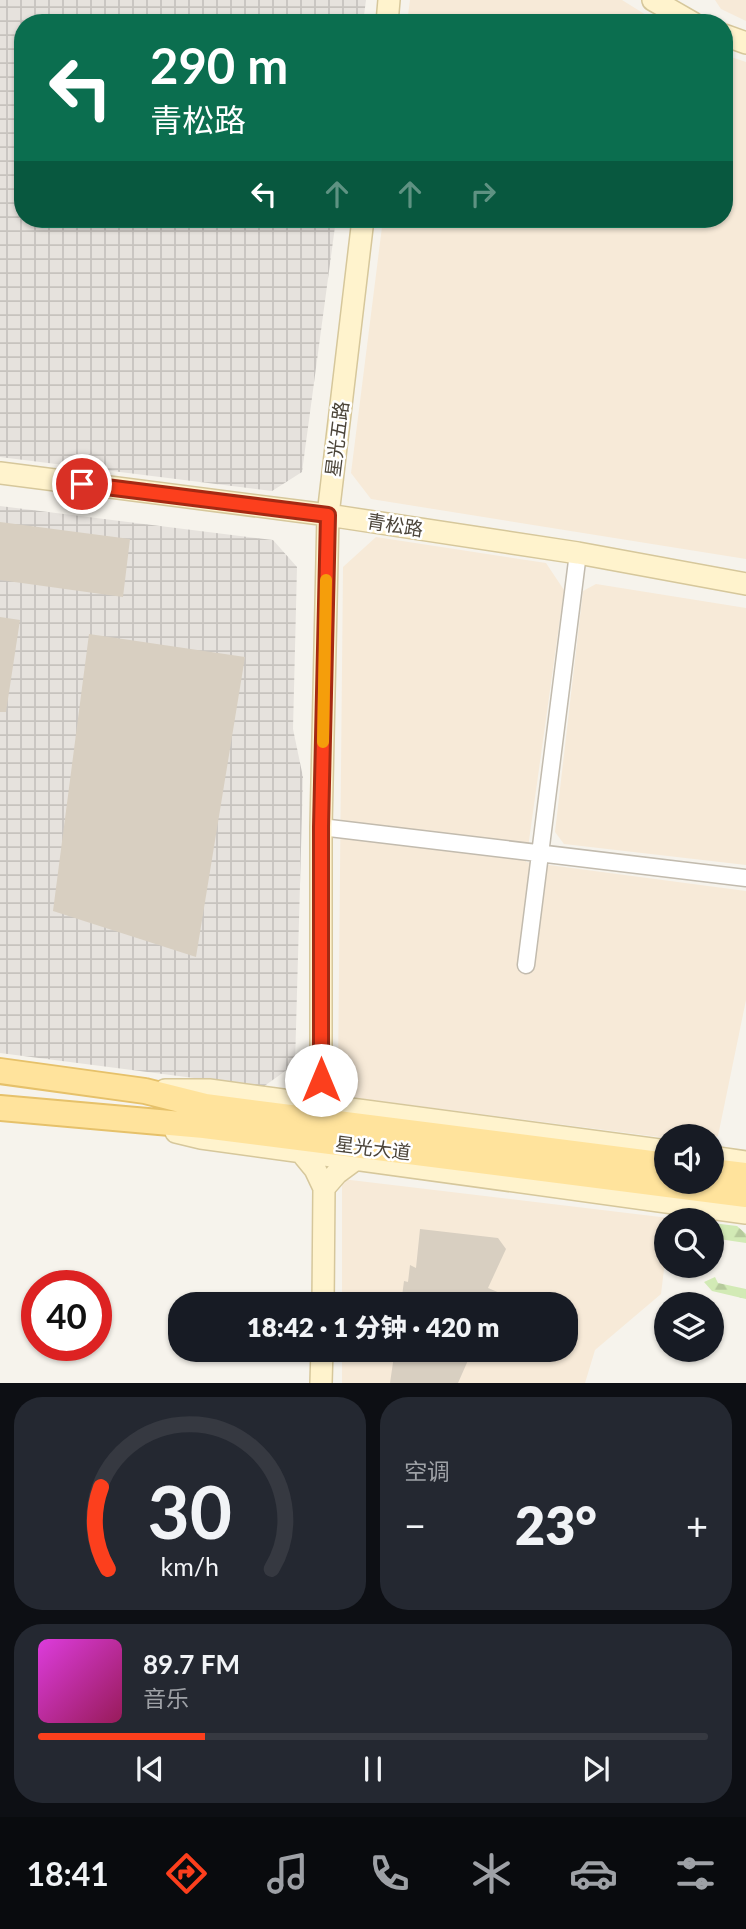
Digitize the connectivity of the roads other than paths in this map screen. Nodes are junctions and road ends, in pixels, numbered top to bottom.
1 (653, 0) edge
2 (677, 14) edge
3 (362, 228) edge
4 (0, 473) edge
5 (328, 515) junction
6 (578, 553) junction
7 (746, 584) edge
8 (321, 827) junction
9 (541, 852) junction
10 (746, 878) edge
11 (526, 965) dead end
12 (0, 1071) edge
13 (321, 1080) junction
14 (145, 1091) junction
15 (293, 1101) junction
16 (348, 1109) junction
17 (4, 1110) edge
18 (204, 1116) junction
19 (133, 1121) junction
20 (654, 1149) edge
21 (301, 1152) junction
22 (356, 1159) junction
23 (724, 1159) edge
24 (746, 1162) edge
25 (654, 1164) edge
26 (724, 1172) edge
27 (746, 1175) edge
28 (324, 1188) junction
29 (746, 1195) edge
30 (746, 1213) edge
31 (323, 1292) edge
32 (322, 1362) edge
33 (321, 1383) edge

1 - 2 street
3 - 5 street, 星光五路
4 - 5 street, 青松路
5 - 6 street, 青松路
5 - 8 street, 星光五路
6 - 7 street, 青松路
6 - 9 street
8 - 9 street
8 - 13 street, 星光五路
9 - 10 street
9 - 11 street
12 - 14 main road, 星光大道
13 - 15 street
13 - 16 street
14 - 15 street
14 - 18 main road, 星光大道
15 - 16 street
16 - 20 street
17 - 19 main road, 星光大道
18 - 19 main road, 星光大道
18 - 25 main road, 星光大道
18 - 29 main road, 星光大道
19 - 21 street
21 - 22 street
21 - 28 street
22 - 28 street
22 - 30 street
23 - 24 street
26 - 27 main road
28 - 31 street
32 - 33 street

